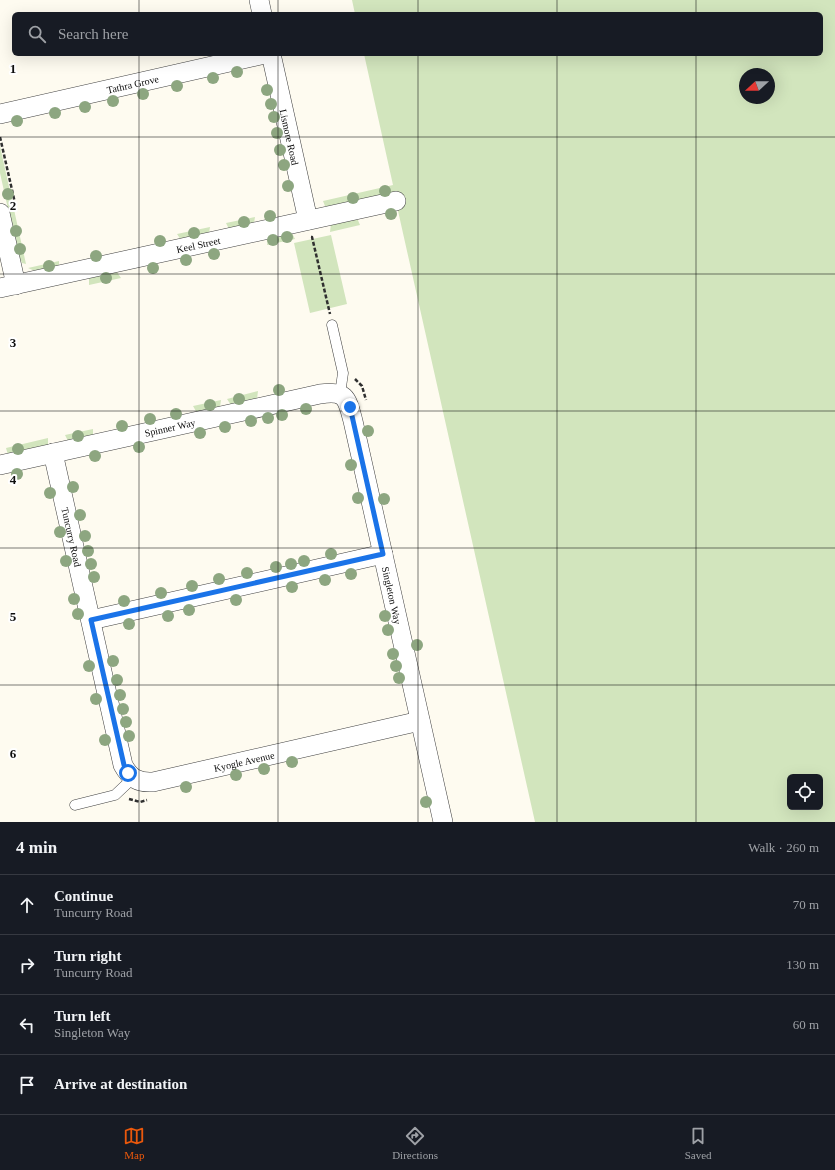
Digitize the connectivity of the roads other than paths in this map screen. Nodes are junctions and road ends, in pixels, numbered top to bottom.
1 (259, 0) edge
2 (262, 12) edge
3 (256, 56) edge
4 (271, 56) edge
5 (0, 114) edge
6 (396, 201) dead end
7 (0, 213) edge
8 (310, 228) junction
9 (8, 287) edge
10 (332, 325) road end
11 (340, 394) junction
12 (53, 453) junction
13 (0, 465) edge
14 (383, 554) junction
15 (91, 620) junction
16 (420, 721) junction
17 (133, 778) junction
18 (75, 805) dead end
19 (443, 822) edge

1 - 2 street
3 - 5 street, Tathra Grove
4 - 8 street, Lismore Road
6 - 8 street, Keel Street
7 - 9 street
8 - 9 street, Keel Street
10 - 11 lane
11 - 12 street, Spinner Way
11 - 14 street, Singleton Way
12 - 13 street, Spinner Way
12 - 15 street, Tuncurry Road
14 - 15 street
14 - 16 street, Singleton Way
15 - 17 street, Tuncurry Road
16 - 17 street, Kyogle Avenue
16 - 19 street, Singleton Way
17 - 18 lane

